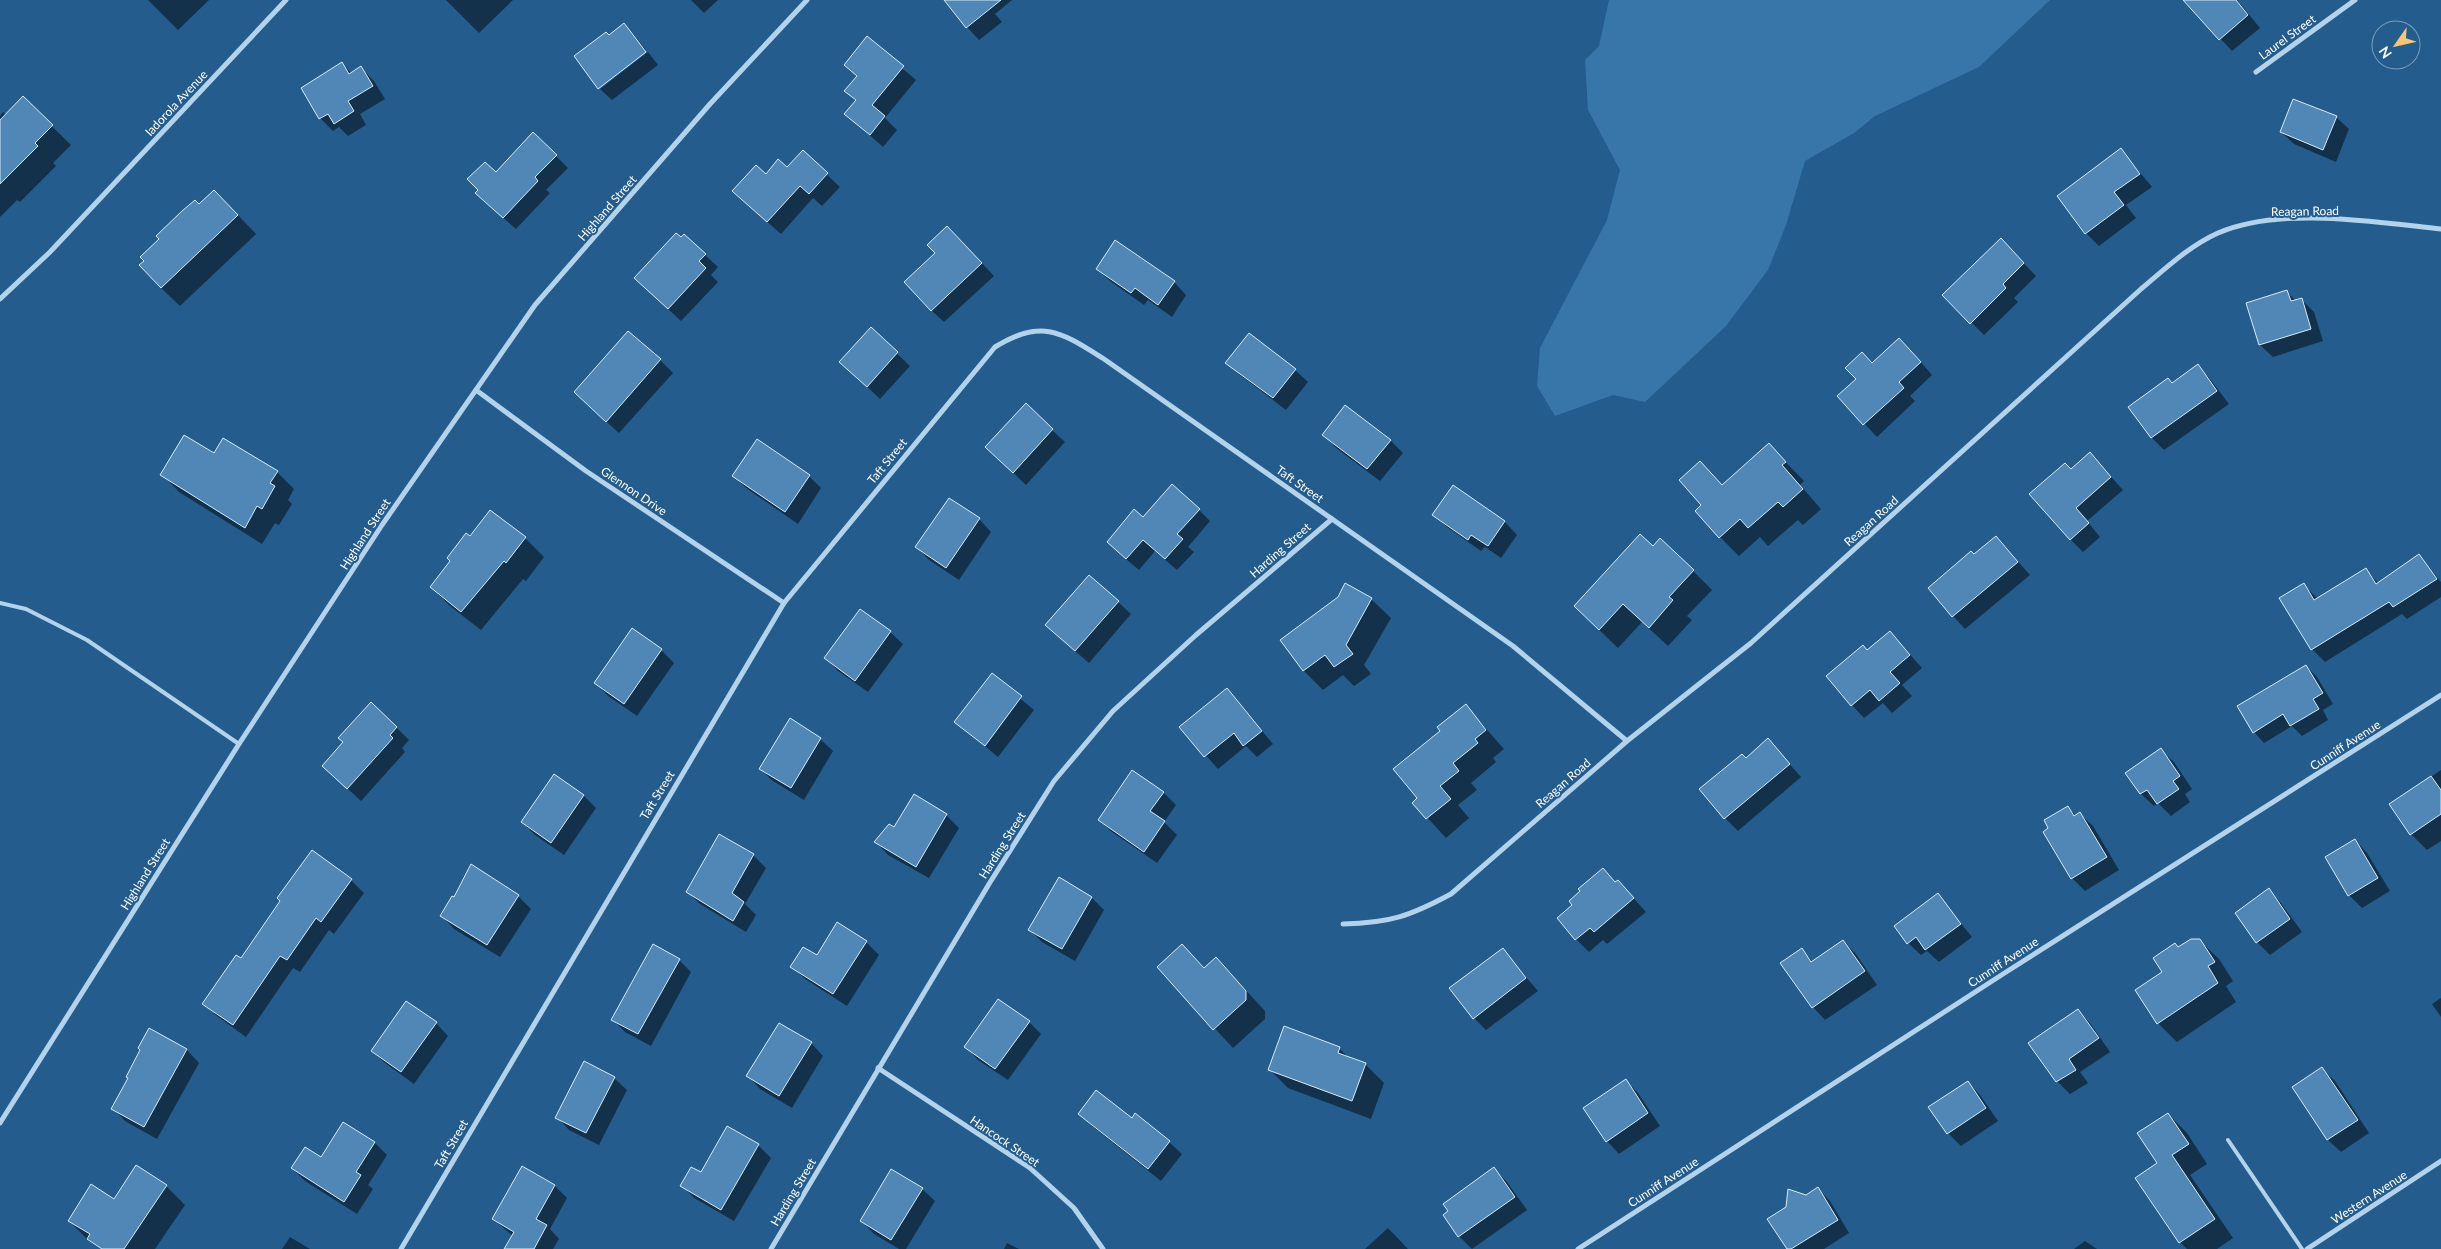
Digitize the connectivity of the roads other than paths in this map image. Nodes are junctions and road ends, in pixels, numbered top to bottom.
1 (286, 0) edge
2 (807, 0) edge
3 (2355, 0) edge
4 (2256, 72) dead end
5 (2441, 229) edge
6 (0, 299) edge
7 (476, 390) junction
8 (1332, 519) junction
9 (784, 603) junction
10 (0, 604) edge
11 (2441, 695) edge
12 (1627, 740) junction
13 (239, 744) junction
14 (1343, 924) dead end
15 (878, 1068) junction
16 (0, 1123) edge
17 (2228, 1140) dead end
18 (2441, 1161) edge
19 (401, 1249) edge
20 (771, 1249) edge
21 (1103, 1249) edge
22 (1578, 1249) edge
23 (2302, 1249) edge
24 (2307, 1249) edge

1 - 6 street, Iadorola Avenue
2 - 7 street, Highland Street
3 - 4 street, Laurel Street
5 - 12 street, Reagan Road
7 - 9 street, Glennon Drive
7 - 13 street, Highland Street
8 - 9 street, Taft Street
8 - 12 street, Taft Street
8 - 15 street, Harding Street
9 - 19 street, Taft Street
10 - 13 lane
11 - 22 street, Cunniff Avenue
12 - 14 street, Reagan Road
13 - 16 street, Highland Street
15 - 20 street, Harding Street
15 - 21 street, Hancock Street
17 - 23 lane
18 - 24 street, Western Avenue

